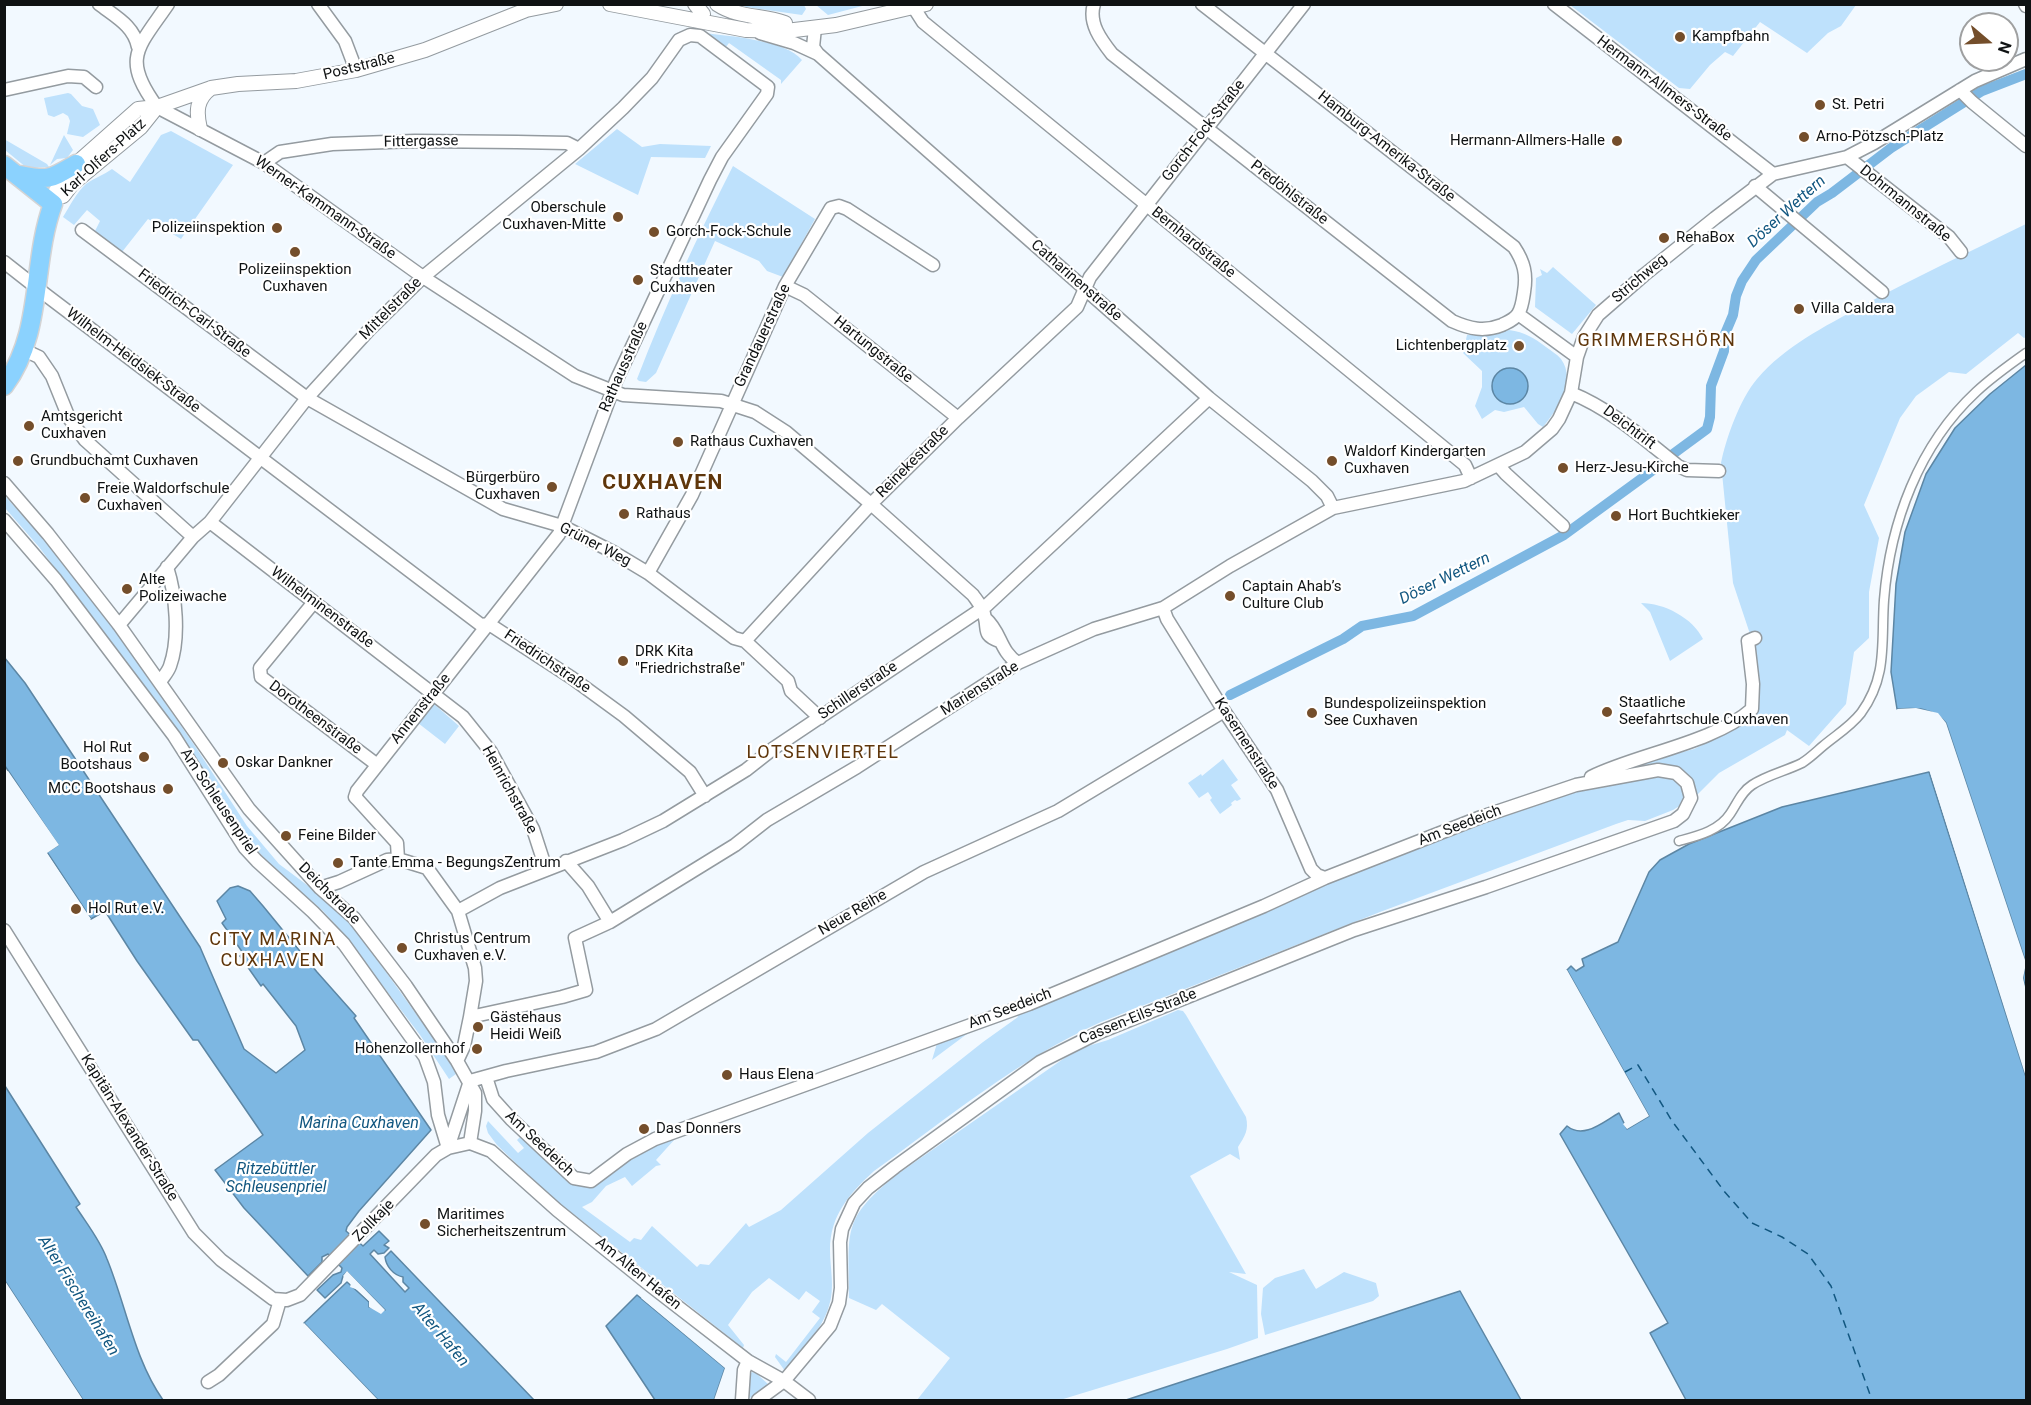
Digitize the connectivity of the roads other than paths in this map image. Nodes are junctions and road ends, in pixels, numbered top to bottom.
1 (99, 4) edge
2 (168, 4) edge
3 (318, 4) edge
4 (556, 4) edge
5 (657, 4) edge
6 (1094, 4) edge
7 (1202, 4) edge
8 (1304, 4) edge
9 (1554, 4) edge
10 (647, 5) edge
11 (615, 6) edge
12 (920, 6) edge
13 (522, 7) edge
14 (709, 9) edge
15 (811, 28) junction
16 (746, 30) junction
17 (138, 47) junction
18 (1266, 53) junction
19 (818, 54) junction
20 (2026, 59) edge
21 (356, 70) junction
22 (96, 87) dead end
23 (768, 87) joint
24 (211, 88) junction
25 (4, 90) edge
26 (1966, 96) junction
27 (157, 107) junction
28 (1205, 128) junction
29 (200, 129) junction
30 (2026, 146) edge
31 (579, 149) junction
32 (1847, 157) junction
33 (264, 163) junction
34 (76, 164) junction
35 (11, 170) edge
36 (1773, 174) junction
37 (1755, 186) junction
38 (53, 204) junction
39 (1146, 204) junction
40 (82, 230) dead end
41 (1961, 252) dead end
42 (4, 262) edge
43 (933, 265) dead end
44 (423, 277) junction
45 (785, 286) junction
46 (37, 288) junction
47 (1086, 289) junction
48 (1882, 292) dead end
49 (1518, 314) junction
50 (24, 350) junction
51 (2026, 353) edge
52 (1577, 357) junction
53 (4, 372) edge
54 (4, 386) edge
55 (612, 392) junction
56 (1570, 393) junction
57 (307, 398) junction
58 (1209, 398) junction
59 (733, 404) junction
60 (958, 418) junction
61 (262, 458) junction
62 (1499, 466) junction
63 (1719, 471) dead end
64 (1471, 478) junction
65 (4, 486) edge
66 (1371, 500) joint
67 (871, 504) junction
68 (1333, 508) junction
69 (210, 522) junction
70 (8, 524) edge
71 (562, 526) junction
72 (1563, 526) dead end
73 (193, 537) junction
74 (167, 567) junction
75 (648, 573) junction
76 (314, 602) junction
77 (1163, 608) junction
78 (984, 614) junction
79 (489, 624) junction
80 (119, 625) junction
81 (1755, 638) dead end
82 (745, 641) junction
83 (1018, 663) junction
84 (160, 682) junction
85 (434, 694) junction
86 (1224, 711) junction
87 (820, 718) junction
88 (376, 764) junction
89 (1576, 785) junction
90 (705, 796) junction
91 (1646, 832) joint
92 (1679, 841) dead end
93 (398, 859) junction
94 (566, 861) junction
95 (546, 869) junction
96 (1325, 878) junction
97 (320, 888) junction
98 (458, 911) junction
99 (610, 921) junction
100 (4, 930) edge
101 (470, 1017) junction
102 (457, 1060) junction
103 (486, 1077) junction
104 (470, 1081) junction
105 (464, 1100) junction
106 (459, 1114) junction
107 (438, 1115) junction
108 (470, 1143) junction
109 (448, 1148) junction
110 (279, 1300) junction
111 (748, 1361) junction
112 (784, 1381) junction
113 (208, 1382) dead end
114 (742, 1401) edge
115 (758, 1401) edge
116 (808, 1401) edge

1 - 17 street
2 - 17 street
3 - 21 street
4 - 13 street, Poststraße
5 - 10 street
6 - 28 street, Predöhlstraße
7 - 18 street, Hamburg-Amerika-Straße
8 - 18 street, Gorch-Fock-Straße
9 - 36 street, Hermann-Allmers-Straße
10 - 11 street
10 - 14 street
11 - 14 street
12 - 15 street
12 - 39 street, Bernhardstraße
13 - 21 street, Poststraße
14 - 15 street
14 - 16 street
15 - 16 street
15 - 19 street
16 - 19 street, Catharinenstraße
17 - 27 street, Karl-Olfers-Platz
18 - 28 street, Gorch-Fock-Straße
18 - 49 street, Hamburg-Amerika-Straße
19 - 47 street, Catharinenstraße
20 - 26 street, Strichweg
21 - 24 street, Poststraße
22 - 25 street
23 - 31 street, Mittelstraße
23 - 55 street, Rathausstraße
24 - 27 street, Poststraße
24 - 29 street
26 - 30 street
26 - 32 street, Strichweg
27 - 29 street, Werner-Kammann-Straße
27 - 34 street, Karl-Olfers-Platz
27 - 38 street, Karl-Olfers-Platz
28 - 39 street, Gorch-Fock-Straße
28 - 49 street, Predöhlstraße
29 - 33 street, Werner-Kammann-Straße
31 - 33 street, Fittergasse
31 - 44 street, Mittelstraße
32 - 36 street, Strichweg
32 - 41 street, Dohrmannstraße
33 - 44 street, Werner-Kammann-Straße
34 - 35 main road
34 - 38 street, Karl-Olfers-Platz
35 - 38 main road
36 - 37 street, Strichweg
37 - 48 street
37 - 52 street, Strichweg
38 - 46 main road
39 - 47 street, Gorch-Fock-Straße
39 - 64 street, Bernhardstraße
40 - 57 street, Friedrich-Carl-Straße
42 - 46 street, Wilhelm-Heidsiek-Straße
43 - 45 street, Grandauerstraße
44 - 55 street, Werner-Kammann-Straße
44 - 57 street, Mittelstraße
45 - 59 street, Grandauerstraße
45 - 60 street, Hartungstraße
46 - 50 main road
46 - 61 street, Wilhelm-Heidsiek-Straße
47 - 58 street, Catharinenstraße
47 - 60 street, Reinekestraße
49 - 52 street
50 - 53 main road
50 - 54 main road
50 - 73 street
51 - 92 street
52 - 56 street, Strichweg
55 - 59 street, Werner-Kammann-Straße
55 - 71 street, Rathausstraße
56 - 62 street, Strichweg
56 - 63 street, Deichtrift
57 - 61 street, Mittelstraße
57 - 71 street, Grüner Weg
58 - 68 street, Catharinenstraße
58 - 78 street, Schillerstraße
59 - 67 street, Werner-Kammann-Straße
59 - 75 street, Grandauerstraße
60 - 67 street, Reinekestraße
61 - 69 street, Mittelstraße
61 - 79 street, Friedrichstraße
62 - 64 street, Strichweg
62 - 72 street
64 - 66 street, Strichweg
65 - 80 street, Deichstraße
66 - 68 street, Marienstraße
67 - 78 street, Werner-Kammann-Straße
67 - 82 street, Reinekestraße
68 - 77 street, Marienstraße
69 - 73 street, Mittelstraße
69 - 76 street, Wilhelminenstraße
70 - 107 street, Am Schleusenpriel
71 - 75 street, Grüner Weg
71 - 79 street, Rathausstraße
73 - 74 street, Mittelstraße
74 - 80 street, Mittelstraße
74 - 84 street
75 - 82 street, Grüner Weg
76 - 85 street, Wilhelminenstraße
76 - 88 street, Dorotheenstraße
77 - 83 street, Marienstraße
77 - 86 street, Kasernenstraße
78 - 83 street, Werner-Kammann-Straße
78 - 87 street, Schillerstraße
79 - 85 street, Annenstraße
79 - 90 street, Friedrichstraße
80 - 84 street, Deichstraße
81 - 89 street, Am Seedeich
82 - 87 street, Grüner Weg
83 - 99 street, Marienstraße
84 - 97 street, Deichstraße
85 - 88 street, Annenstraße
85 - 95 street, Heinrichstraße
86 - 96 street, Kasernenstraße
86 - 103 street, Neue Reihe
87 - 90 street, Schillerstraße
88 - 93 street, Annenstraße
89 - 91 street, Am Seedeich
89 - 96 street, Am Seedeich
90 - 94 street, Schillerstraße
91 - 112 street, Cassen-Eils-Straße
93 - 97 street
93 - 98 street
94 - 95 street, Schillerstraße
94 - 99 street
95 - 98 street, Schillerstraße
96 - 103 street, Am Seedeich
97 - 102 street, Deichstraße
98 - 101 street
99 - 101 street, Marienstraße
100 - 110 street, Kapitän-Alexander-Straße
101 - 102 street
102 - 104 street, Deichstraße
103 - 104 street, Neue Reihe
104 - 105 street
104 - 108 street, Deichstraße
105 - 106 street
105 - 108 street
106 - 107 street
106 - 109 street
107 - 109 street, Am Schleusenpriel
108 - 109 street, Zollkaje
108 - 111 street, Am Alten Hafen
109 - 110 street, Zollkaje
110 - 113 street
111 - 112 street, Am Alten Hafen
111 - 114 street
112 - 115 street
112 - 116 street, Am Alten Hafen

